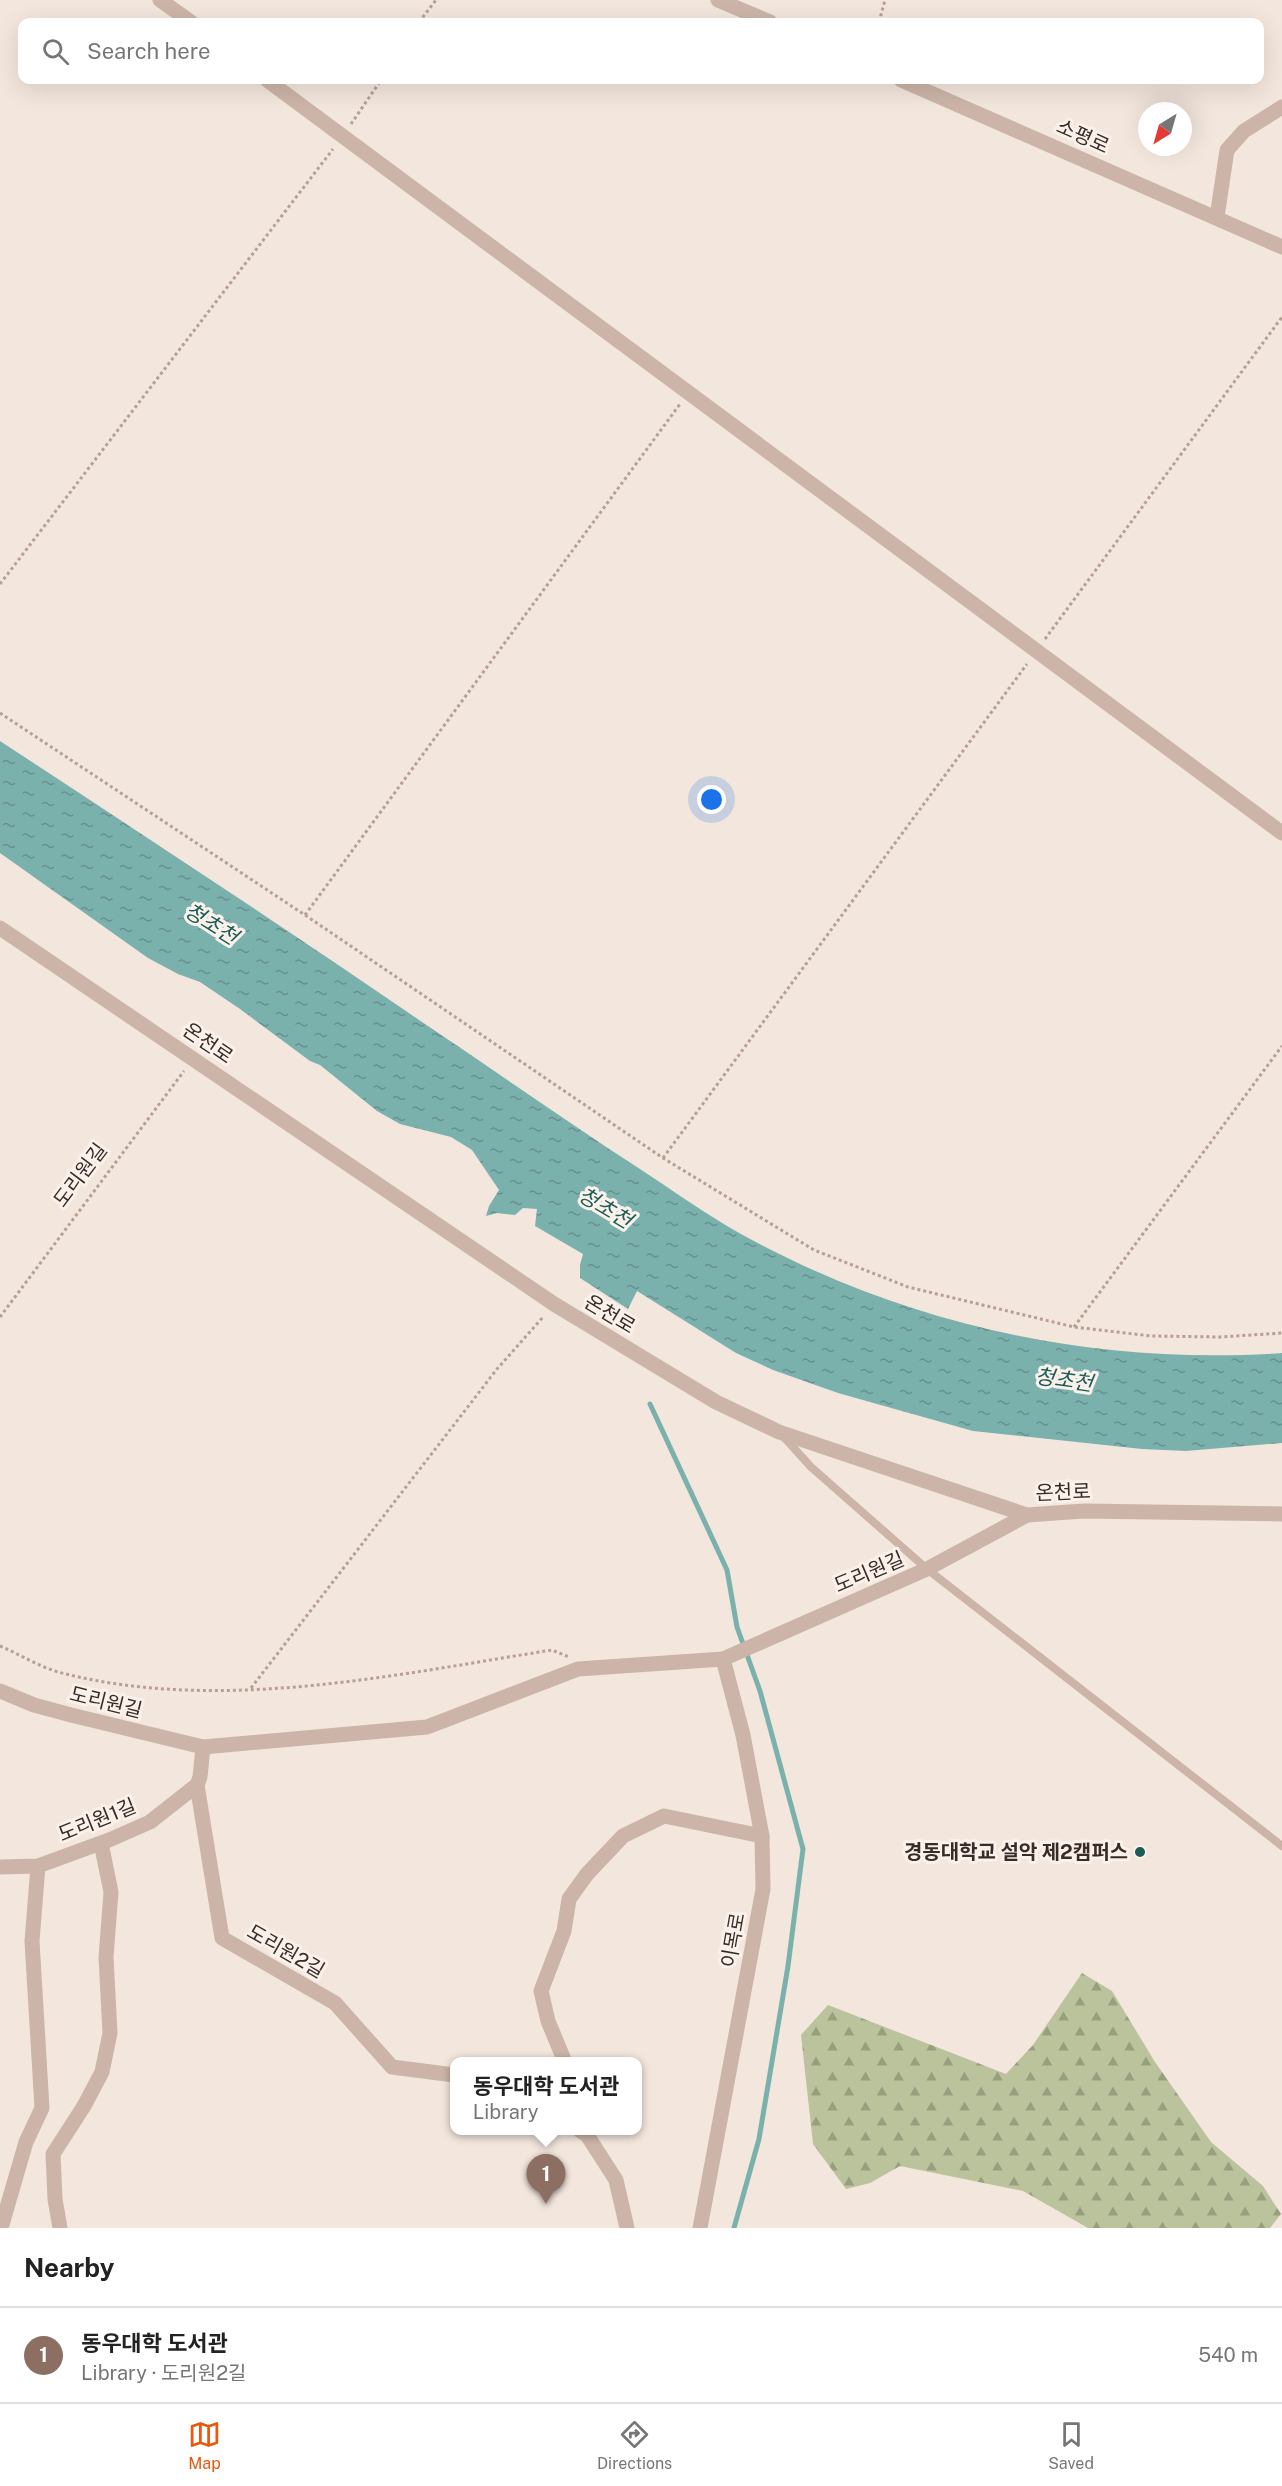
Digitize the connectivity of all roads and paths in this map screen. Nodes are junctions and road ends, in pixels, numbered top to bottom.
1 (160, 0) edge
2 (436, 0) edge
3 (718, 0) edge
4 (885, 0) edge
5 (185, 18) edge
6 (422, 18) edge
7 (761, 18) edge
8 (880, 18) edge
9 (272, 84) edge
10 (378, 84) edge
11 (910, 84) edge
12 (1282, 107) edge
13 (343, 136) junction
14 (1217, 217) junction
15 (1282, 246) edge
16 (1282, 317) edge
17 (688, 392) junction
18 (0, 584) edge
19 (1037, 651) junction
20 (0, 713) edge
21 (1282, 833) edge
22 (305, 915) junction
23 (0, 928) edge
24 (1282, 1046) edge
25 (193, 1058) junction
26 (663, 1158) junction
27 (554, 1304) junction
28 (0, 1317) edge
29 (1074, 1327) junction
30 (1282, 1333) edge
31 (779, 1432) junction
32 (1282, 1514) edge
33 (1027, 1515) junction
34 (927, 1569) junction
35 (0, 1646) edge
36 (723, 1659) junction
37 (578, 1668) junction
38 (251, 1688) junction
39 (0, 1690) edge
40 (203, 1747) junction
41 (197, 1785) junction
42 (762, 1836) junction
43 (101, 1843) junction
44 (1282, 1846) edge
45 (38, 1866) junction
46 (0, 1867) edge
47 (563, 2057) edge
48 (450, 2074) edge
49 (587, 2135) edge
50 (1, 2228) edge
51 (60, 2228) edge
52 (627, 2228) edge
53 (700, 2228) edge

1 - 5 street
2 - 6 path
3 - 7 street
4 - 8 path
9 - 13 street
10 - 13 path
11 - 14 street, 소평로
12 - 14 street
13 - 17 street
13 - 18 path
14 - 15 street, 소평로
16 - 19 path
17 - 19 street
17 - 22 path
19 - 21 street
19 - 26 path
20 - 22 path
22 - 26 path
23 - 25 street, 온천로
24 - 29 path
25 - 27 street, 온천로
25 - 28 path, 도리원길
26 - 29 path
27 - 31 street, 온천로
27 - 38 path
29 - 30 path
31 - 33 street, 온천로
31 - 34 lane
32 - 33 street, 온천로
33 - 34 street, 도리원길
34 - 36 street, 도리원길
34 - 44 lane
35 - 38 path
36 - 37 street, 도리원길
36 - 42 street, 이목로
37 - 38 path
37 - 40 street, 도리원길
39 - 40 street, 도리원길
40 - 41 street
41 - 43 street, 도리원1길
41 - 48 street, 도리원2길
42 - 47 street
42 - 53 street, 이목로
43 - 45 street, 도리원1길
43 - 51 street
45 - 46 street, 도리원1길
45 - 50 street
49 - 52 street

